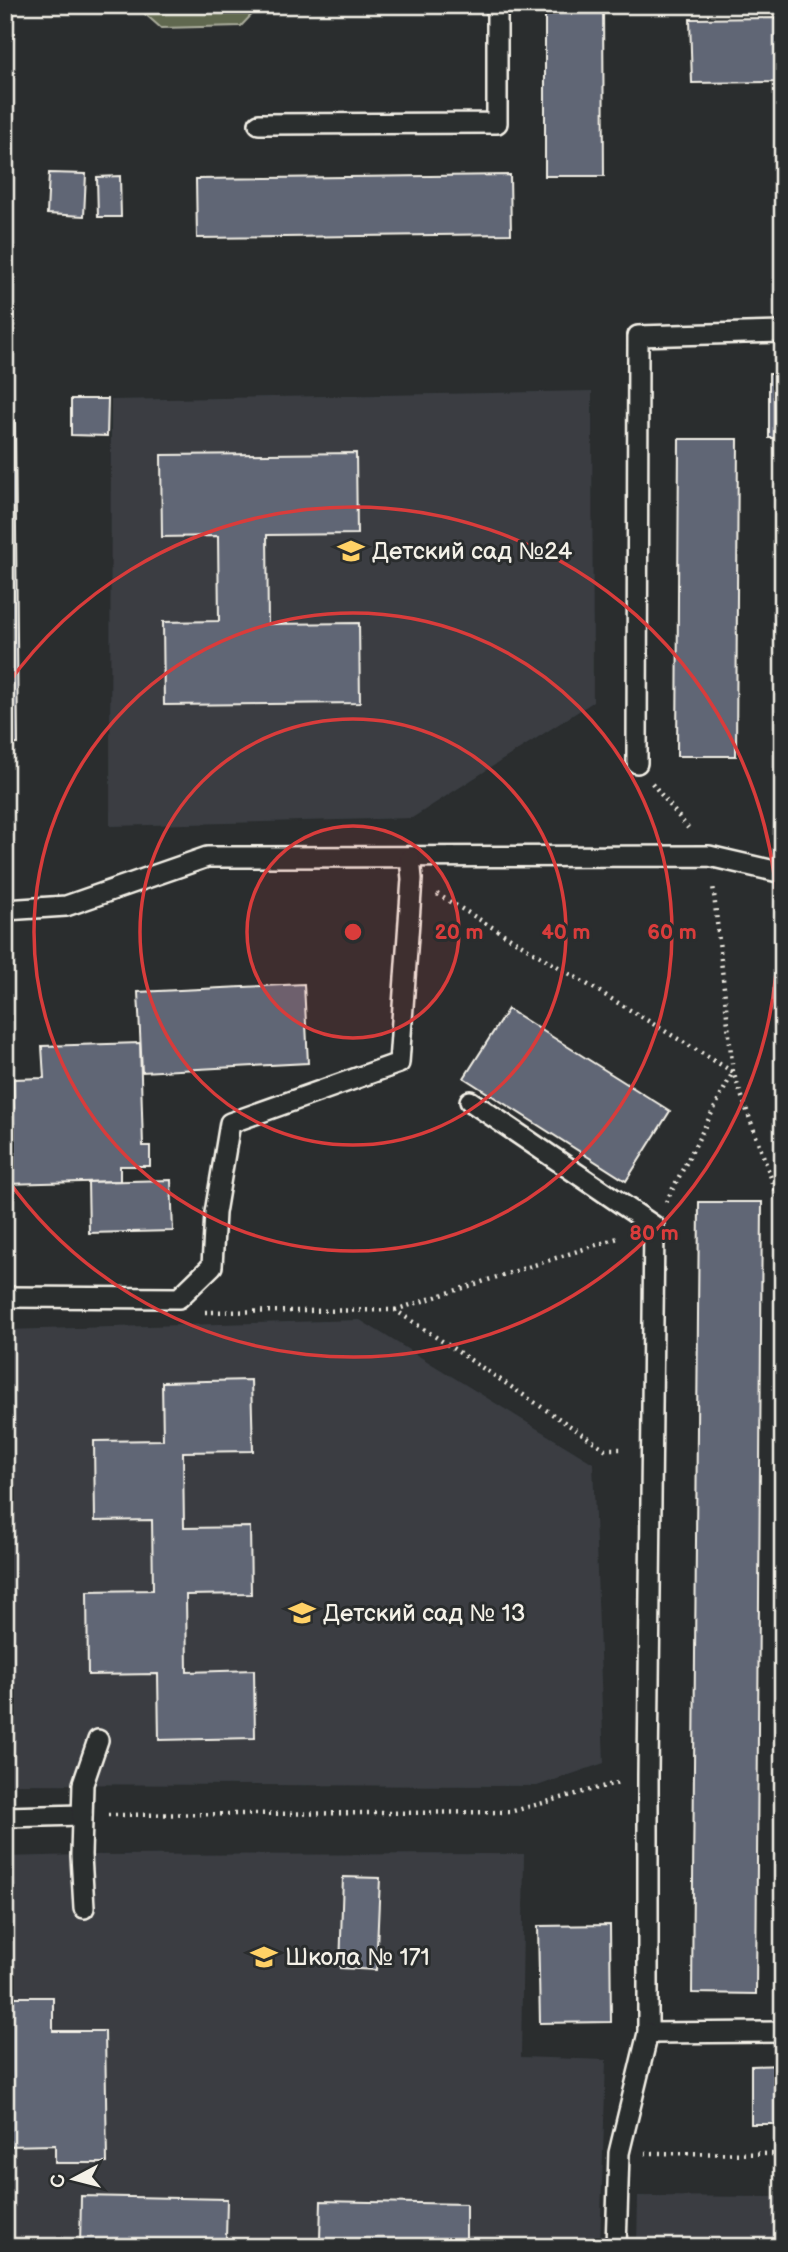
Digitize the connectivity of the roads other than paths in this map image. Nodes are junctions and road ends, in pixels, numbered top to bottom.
1 (497, 5) edge
2 (259, 124) dead end
3 (783, 332) edge
4 (637, 763) road end
5 (410, 858) junction
6 (783, 873) edge
7 (5, 910) edge
8 (470, 1101) dead end
9 (5, 1297) edge
10 (98, 1740) dead end
11 (82, 1815) junction
12 (5, 1817) edge
13 (84, 1908) dead end
14 (783, 2032) edge
15 (648, 2034) junction
16 (616, 2247) edge

1 - 2 lane
3 - 4 lane
5 - 6 lane
5 - 7 lane
5 - 9 lane
8 - 15 lane
10 - 11 lane
11 - 12 lane
11 - 13 lane
14 - 15 lane
15 - 16 lane

